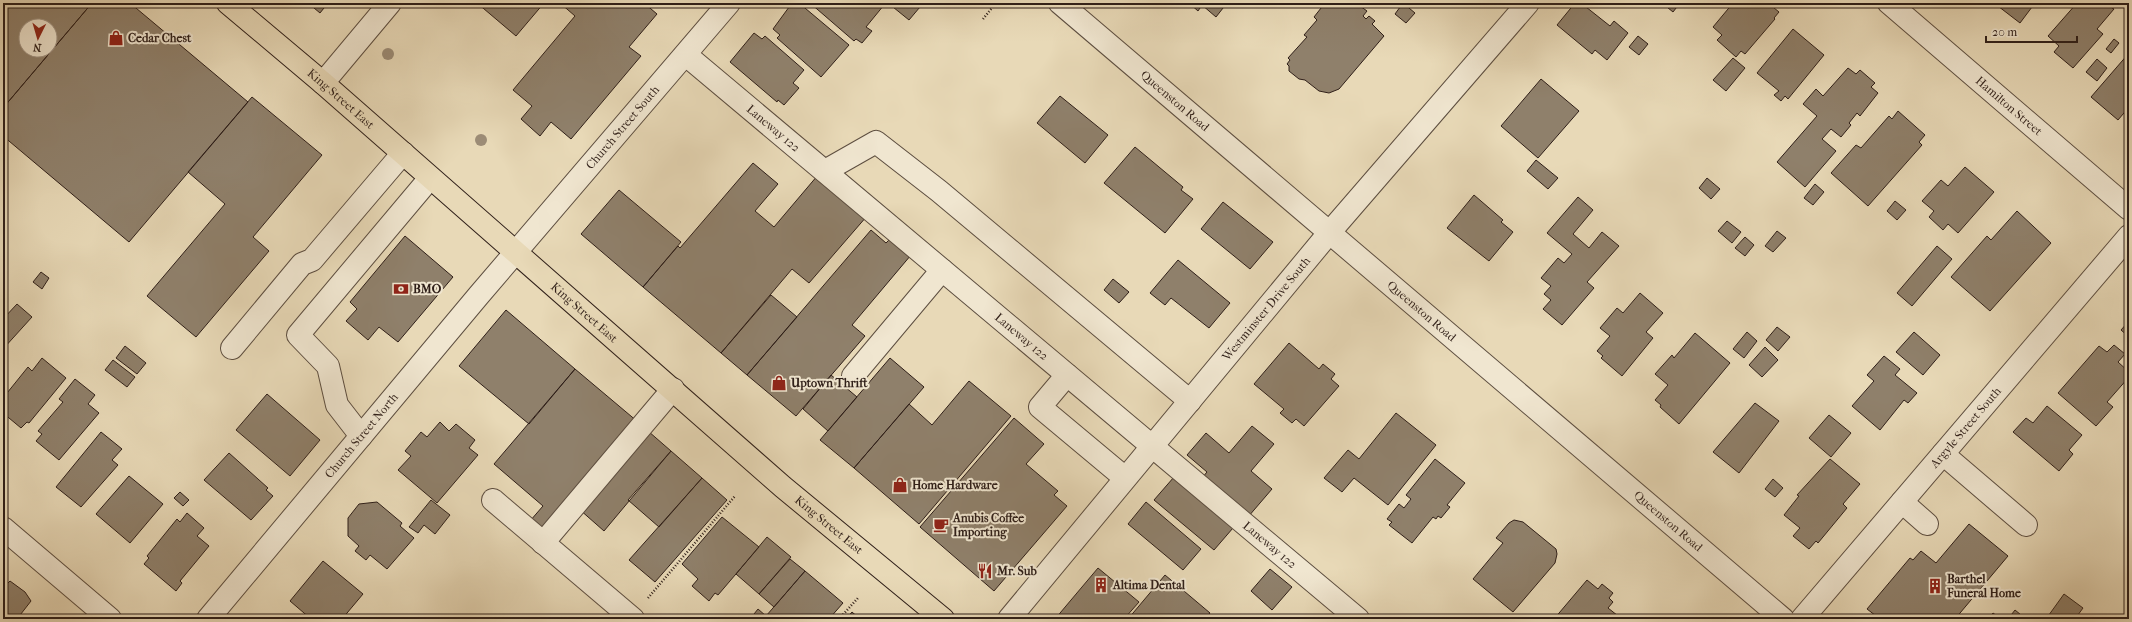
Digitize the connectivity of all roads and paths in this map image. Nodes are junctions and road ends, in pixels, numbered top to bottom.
1 (228, 3) edge
2 (390, 3) edge
3 (996, 3) edge
4 (1060, 3) edge
5 (1528, 3) edge
6 (1889, 3) edge
7 (725, 4) edge
8 (983, 19) dead end
9 (686, 55) junction
10 (323, 83) junction
11 (403, 153) junction
12 (825, 171) junction
13 (430, 178) junction
14 (2129, 209) edge
15 (1329, 233) junction
16 (2129, 236) edge
17 (516, 252) junction
18 (942, 270) junction
19 (232, 348) dead end
20 (1067, 375) junction
21 (853, 376) dead end
22 (673, 389) junction
23 (1190, 401) junction
24 (361, 436) junction
25 (1152, 446) junction
26 (1943, 454) junction
27 (1126, 478) junction
28 (735, 496) dead end
29 (493, 500) dead end
30 (1902, 502) junction
31 (1927, 524) dead end
32 (2026, 525) dead end
33 (3, 528) edge
34 (543, 543) junction
35 (858, 598) dead end
36 (632, 618) edge
37 (110, 619) edge
38 (208, 619) edge
39 (839, 619) edge
40 (943, 619) edge
41 (1009, 619) edge
42 (1358, 619) edge
43 (1783, 619) edge
44 (1802, 619) edge

1 - 10 main road, King Street East
2 - 10 street
3 - 8 path
4 - 15 street, Queenston Road
5 - 15 street, Westminster Drive South
6 - 14 street, Hamilton Street
7 - 9 street, Church Street South
9 - 12 street, Laneway 122
9 - 17 street, Church Street South
10 - 11 main road, King Street East
11 - 13 main road, King Street East
11 - 19 street
12 - 18 street, Laneway 122
12 - 23 street
13 - 17 main road, King Street East
13 - 24 street
15 - 23 street, Westminster Drive South
15 - 43 street, Queenston Road
16 - 26 street, Argyle Street South
17 - 22 main road, King Street East
17 - 24 street, Church Street North
18 - 20 street, Laneway 122
18 - 21 street
20 - 25 street, Laneway 122
20 - 27 street
22 - 34 street
22 - 40 main road, King Street East
23 - 25 street, Westminster Drive South
24 - 38 street, Church Street North
25 - 27 street, Westminster Drive South
25 - 42 street, Laneway 122
26 - 30 street, Argyle Street South
26 - 32 street
27 - 41 street, Westminster Drive South
28 - 36 path
29 - 34 street
30 - 31 street
30 - 44 street, Argyle Street South
33 - 37 street
34 - 36 street
35 - 39 path

